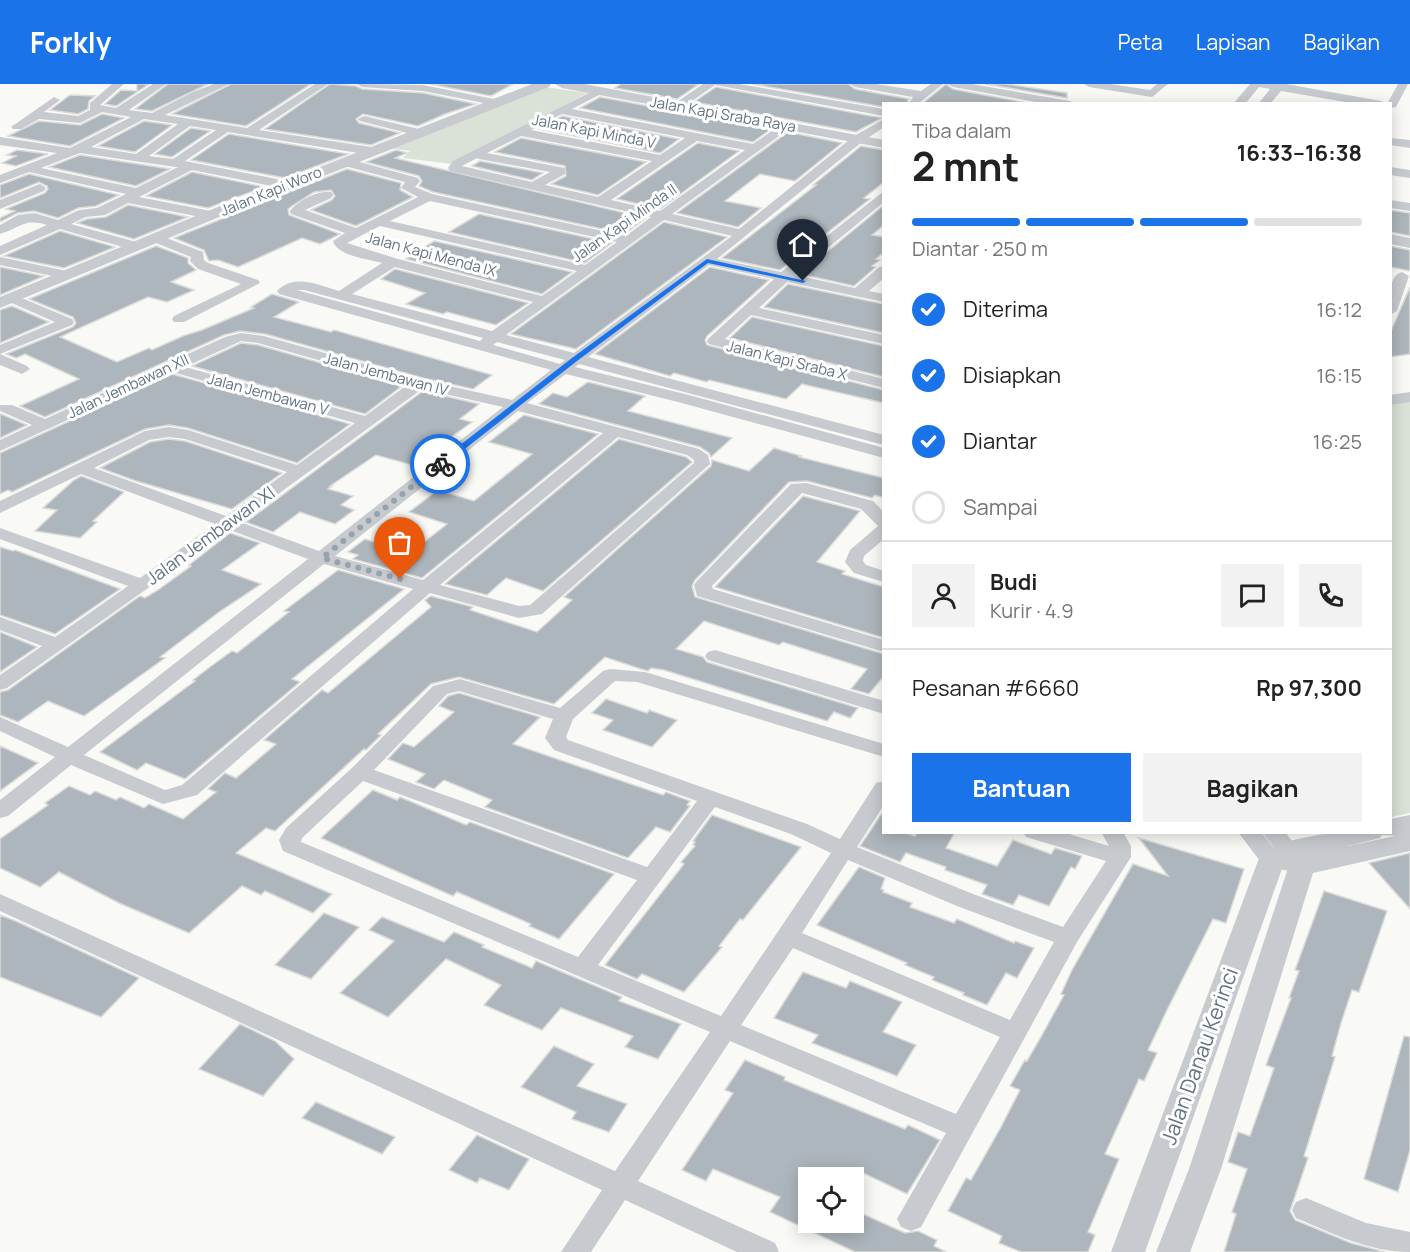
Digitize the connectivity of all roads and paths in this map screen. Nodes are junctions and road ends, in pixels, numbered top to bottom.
1 (119, 84) edge
2 (161, 84) edge
3 (224, 84) edge
4 (323, 84) edge
5 (362, 84) edge
6 (464, 84) edge
7 (544, 84) edge
8 (562, 84) edge
9 (710, 84) edge
10 (720, 84) edge
11 (853, 84) edge
12 (938, 84) edge
13 (953, 84) edge
14 (1089, 84) edge
15 (1163, 84) edge
16 (1258, 84) edge
17 (1403, 84) edge
18 (1280, 86) edge
19 (599, 91) junction
20 (447, 92) junction
21 (999, 93) junction
22 (924, 94) junction
23 (54, 100) dead end
24 (494, 102) junction
25 (914, 102) edge
26 (988, 102) edge
27 (1056, 102) edge
28 (1240, 102) edge
29 (1265, 102) edge
30 (1382, 102) edge
31 (833, 103) junction
32 (1392, 103) edge
33 (678, 106) junction
34 (76, 109) dead end
35 (97, 111) junction
36 (562, 111) junction
37 (116, 113) junction
38 (882, 113) edge
39 (37, 116) junction
40 (146, 118) junction
41 (364, 119) dead end
42 (188, 123) junction
43 (882, 123) edge
44 (786, 126) junction
45 (17, 127) dead end
46 (227, 129) junction
47 (250, 131) junction
48 (419, 132) junction
49 (521, 132) junction
50 (1392, 136) edge
51 (693, 138) junction
52 (858, 139) junction
53 (1410, 139) edge
54 (0, 141) edge
55 (1392, 141) edge
56 (882, 144) edge
57 (1410, 144) edge
58 (754, 148) junction
59 (76, 150) junction
60 (371, 151) junction
61 (479, 155) junction
62 (139, 157) junction
63 (661, 159) junction
64 (345, 162) junction
65 (517, 162) junction
66 (175, 163) junction
67 (190, 166) junction
68 (31, 169) junction
69 (1392, 172) edge
70 (1410, 174) edge
71 (492, 178) junction
72 (0, 179) edge
73 (80, 182) junction
74 (287, 185) junction
75 (533, 187) junction
76 (40, 188) dead end
77 (65, 189) dead end
78 (327, 195) dead end
79 (134, 196) junction
80 (428, 197) junction
81 (882, 197) edge
82 (600, 202) junction
83 (1392, 204) edge
84 (0, 205) edge
85 (1410, 207) edge
86 (211, 215) junction
87 (662, 216) junction
88 (378, 222) junction
89 (61, 223) junction
90 (0, 230) edge
91 (357, 233) junction
92 (742, 234) junction
93 (156, 238) junction
94 (1392, 239) edge
95 (628, 240) junction
96 (1410, 243) edge
97 (135, 246) junction
98 (0, 251) edge
99 (0, 261) edge
100 (707, 261) junction
101 (393, 262) junction
102 (587, 269) junction
103 (882, 272) edge
104 (68, 274) junction
105 (1401, 276) edge
106 (784, 277) junction
107 (269, 288) junction
108 (859, 292) junction
109 (340, 296) junction
110 (882, 298) edge
111 (6, 300) edge
112 (543, 300) junction
113 (1392, 305) edge
114 (749, 310) junction
115 (179, 319) dead end
116 (493, 337) junction
117 (259, 339) joint
118 (882, 340) edge
119 (481, 347) junction
120 (0, 350) edge
121 (0, 359) edge
122 (569, 364) junction
123 (169, 367) junction
124 (22, 369) dead end
125 (882, 383) edge
126 (419, 384) junction
127 (1410, 389) edge
128 (1392, 392) edge
129 (689, 393) junction
130 (1410, 397) edge
131 (1392, 400) edge
132 (515, 405) junction
133 (6, 408) dead end
134 (367, 421) junction
135 (44, 425) junction
136 (614, 432) junction
137 (882, 440) edge
138 (0, 446) edge
139 (882, 452) edge
140 (80, 468) junction
141 (297, 470) junction
142 (0, 508) edge
143 (882, 521) edge
144 (228, 523) junction
145 (882, 532) edge
146 (0, 533) edge
147 (322, 558) junction
148 (882, 576) edge
149 (142, 585) junction
150 (425, 588) junction
151 (0, 623) edge
152 (55, 644) junction
153 (882, 645) edge
154 (715, 656) dead end
155 (0, 684) edge
156 (882, 707) edge
157 (564, 716) junction
158 (0, 723) edge
159 (882, 750) edge
160 (69, 755) junction
161 (360, 772) junction
162 (882, 791) edge
163 (711, 798) junction
164 (0, 812) edge
165 (1410, 824) edge
166 (1392, 828) edge
167 (1041, 834) edge
168 (1113, 834) edge
169 (1252, 834) edge
170 (1361, 834) edge
171 (1410, 842) edge
172 (842, 849) junction
173 (1283, 852) edge
174 (1120, 857) junction
175 (651, 878) junction
176 (0, 902) edge
177 (788, 936) junction
178 (1068, 938) junction
179 (584, 967) junction
180 (724, 1029) junction
181 (1015, 1033) junction
182 (962, 1128) junction
183 (621, 1185) junction
184 (1306, 1210) dead end
185 (911, 1220) dead end
186 (1410, 1244) edge
187 (575, 1252) edge
188 (765, 1252) edge
189 (1128, 1252) edge
190 (1173, 1252) edge

1 - 35 street
2 - 37 street
3 - 40 street
4 - 47 street
5 - 20 street
6 - 20 street
7 - 24 street, Jalan Kapi Woro
8 - 19 street, Jalan Kapi Sraba Raya
9 - 33 street
10 - 31 street
11 - 22 street
11 - 31 street
12 - 22 street
13 - 21 street
14 - 15 street
16 - 18 street
16 - 28 street
17 - 32 street
18 - 29 street
18 - 30 street
19 - 33 street, Jalan Kapi Sraba Raya
19 - 36 street
20 - 24 street
21 - 26 street
21 - 27 street
22 - 25 street
23 - 39 street
24 - 48 street, Jalan Kapi Woro
31 - 38 street
33 - 44 street, Jalan Kapi Sraba Raya
34 - 35 street
35 - 37 street
35 - 39 street
36 - 49 street
36 - 51 street
37 - 40 street
39 - 45 street
40 - 42 street
40 - 59 street
41 - 48 street
42 - 46 street
42 - 62 street
43 - 52 street
44 - 52 street, Jalan Kapi Sraba Raya
44 - 58 street, Jalan Kapi Minda II
46 - 47 street
46 - 66 street
47 - 60 street
48 - 60 street, Jalan Kapi Woro
49 - 61 street
49 - 63 street, Jalan Kapi Minda V
50 - 53 street
51 - 58 street
51 - 63 street
52 - 56 street, Jalan Kapi Sraba Raya
52 - 92 street
54 - 59 street
55 - 57 street
58 - 87 street, Jalan Kapi Minda II
59 - 62 street
59 - 68 street
60 - 64 street, Jalan Kapi Woro
61 - 65 street
61 - 71 street
62 - 66 street
63 - 82 street
64 - 74 street, Jalan Kapi Woro
64 - 80 street
65 - 71 street
65 - 75 street
66 - 67 street
67 - 74 street
67 - 79 street
68 - 72 street
68 - 73 street
69 - 70 street
71 - 75 street
73 - 77 street
73 - 79 street
74 - 86 street, Jalan Kapi Woro
75 - 82 street
76 - 84 street
78 - 91 street
79 - 86 street
79 - 89 street
80 - 88 street, Jalan Kapi Menda IX
80 - 95 street
81 - 106 street, Jalan Kapi Sraba X
82 - 87 street
83 - 85 street
86 - 93 street, Jalan Kapi Woro
87 - 92 street
87 - 95 street, Jalan Kapi Minda II
88 - 91 street, Jalan Kapi Menda IX
88 - 102 street
89 - 90 street
89 - 97 street
89 - 98 street
91 - 101 street, Jalan Kapi Menda IX
92 - 100 street
93 - 97 street, Jalan Kapi Woro
93 - 107 street
94 - 96 street
95 - 102 street, Jalan Kapi Minda II
97 - 104 street, Jalan Kapi Woro
99 - 104 street
100 - 106 street
100 - 122 street
101 - 109 street
101 - 112 street, Jalan Kapi Menda IX
102 - 112 street, Jalan Kapi Minda II
103 - 108 street
104 - 111 street, Jalan Kapi Woro
105 - 113 street
106 - 108 street
106 - 114 street, Jalan Kapi Sraba X
107 - 109 street
107 - 115 street
107 - 119 street
108 - 110 street
109 - 116 street
111 - 120 street
112 - 116 street, Jalan Kapi Minda II
114 - 118 street
114 - 125 street, Jalan Kapi Sraba X
116 - 119 street, Jalan Kapi Minda II
116 - 122 street
117 - 123 street, Jalan Jembawan XII
117 - 126 street, Jalan Jembawan IV
119 - 122 street
121 - 124 street
122 - 129 street
122 - 132 street
123 - 134 street, Jalan Jembawan V
123 - 135 street, Jalan Jembawan XII
126 - 132 street, Jalan Jembawan IV
126 - 134 street, Jalan Jembawan XI
127 - 128 street
129 - 137 street
129 - 139 street
130 - 131 street
132 - 136 street, Jalan Jembawan IV
132 - 147 street
133 - 135 street
134 - 141 street, Jalan Jembawan XI
135 - 138 street, Jalan Jembawan XII
136 - 150 street
136 - 150 street, Jalan Jembawan IV
140 - 141 street
140 - 142 street
140 - 144 street
141 - 144 street, Jalan Jembawan XI
143 - 153 street
144 - 147 street
144 - 149 street, Jalan Jembawan XI
145 - 148 street
146 - 149 street
147 - 150 street
147 - 160 street
149 - 152 street, Jalan Jembawan XI
150 - 160 street
151 - 152 street
152 - 155 street, Jalan Jembawan XI
154 - 156 street
157 - 159 street
157 - 161 street
157 - 163 street
158 - 160 street
160 - 164 street
161 - 175 street
161 - 179 street
162 - 172 street
163 - 172 street
163 - 175 street
165 - 166 street
167 - 174 street
168 - 174 street
169 - 173 street
170 - 173 street
171 - 173 street
172 - 177 street
172 - 178 street
173 - 189 street, Jalan Danau Kerinci
173 - 190 street, Jalan Danau Kerinci
174 - 178 street
175 - 179 street
176 - 183 street
177 - 180 street
177 - 181 street
178 - 181 street
179 - 180 street
180 - 182 street
180 - 183 street
181 - 182 street
182 - 185 street
183 - 187 street
183 - 188 street
184 - 186 street

